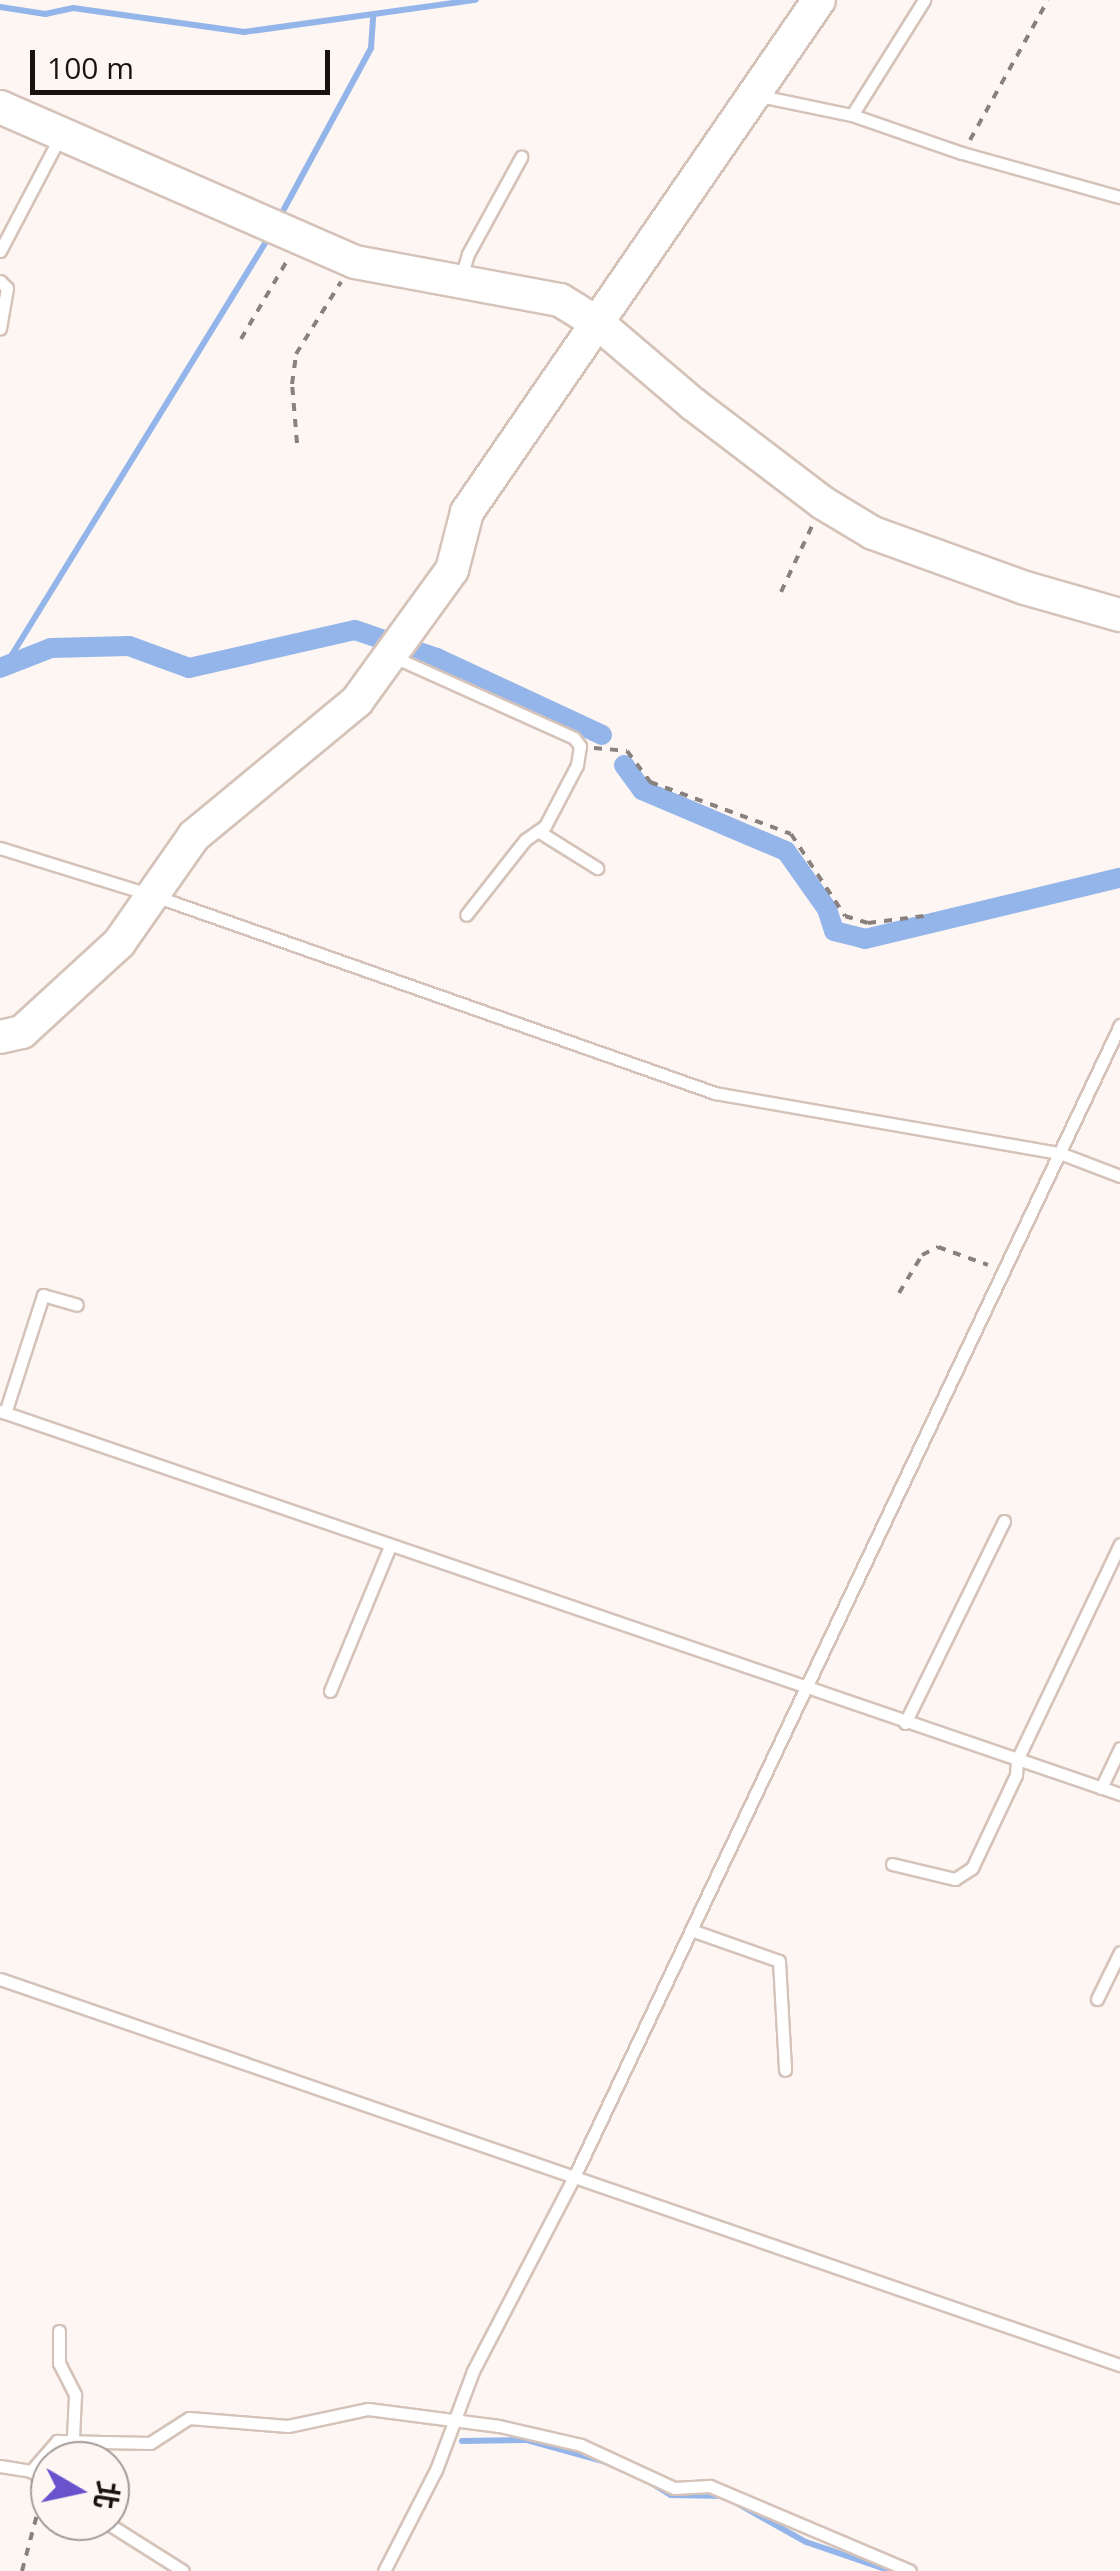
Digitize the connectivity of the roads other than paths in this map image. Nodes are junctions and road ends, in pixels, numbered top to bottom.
1 (819, 0) edge
2 (924, 0) edge
3 (756, 95) junction
4 (0, 107) edge
5 (852, 114) junction
6 (62, 134) junction
7 (522, 157) dead end
8 (1120, 197) edge
9 (0, 251) edge
10 (0, 281) edge
11 (460, 283) junction
12 (599, 324) junction
13 (0, 328) edge
14 (1120, 615) edge
15 (390, 655) junction
16 (538, 831) junction
17 (0, 848) edge
18 (597, 868) dead end
19 (152, 895) junction
20 (466, 915) dead end
21 (1120, 1025) edge
22 (0, 1037) edge
23 (1060, 1153) junction
24 (1120, 1176) edge
25 (77, 1305) dead end
26 (2, 1412) edge
27 (1004, 1521) dead end
28 (1120, 1544) edge
29 (390, 1546) junction
30 (805, 1689) junction
31 (330, 1691) dead end
32 (906, 1723) junction
33 (1120, 1748) edge
34 (1017, 1760) junction
35 (1100, 1788) junction
36 (1120, 1794) edge
37 (892, 1864) dead end
38 (692, 1930) junction
39 (1120, 1952) edge
40 (0, 1978) edge
41 (1097, 1999) dead end
42 (785, 2070) dead end
43 (574, 2177) junction
44 (59, 2331) dead end
45 (1120, 2365) edge
46 (453, 2423) junction
47 (72, 2438) junction
48 (57, 2441) edge
49 (0, 2466) edge
50 (30, 2472) edge
51 (130, 2537) edge
52 (183, 2571) edge
53 (384, 2571) edge
54 (910, 2571) edge

1 - 3 street
2 - 5 lane
3 - 5 lane
3 - 12 street
4 - 6 street
5 - 8 lane
6 - 9 lane
6 - 11 street
7 - 11 lane
10 - 13 lane
11 - 12 street
12 - 14 street
12 - 15 street
15 - 16 lane
15 - 19 street
16 - 18 lane
16 - 20 lane
17 - 19 lane
19 - 22 street
19 - 23 lane
21 - 23 lane
23 - 24 lane
23 - 30 lane
25 - 26 lane
26 - 29 lane
27 - 32 lane
28 - 34 lane
29 - 30 lane
29 - 31 lane
30 - 32 lane
30 - 38 lane
32 - 34 lane
33 - 35 lane
34 - 35 lane
34 - 37 lane
35 - 36 lane
38 - 42 lane
38 - 43 lane
39 - 41 lane
40 - 43 lane
43 - 45 lane
43 - 46 lane
44 - 47 lane
46 - 47 lane
46 - 53 lane
46 - 54 lane
47 - 48 lane
49 - 50 lane
51 - 52 lane

